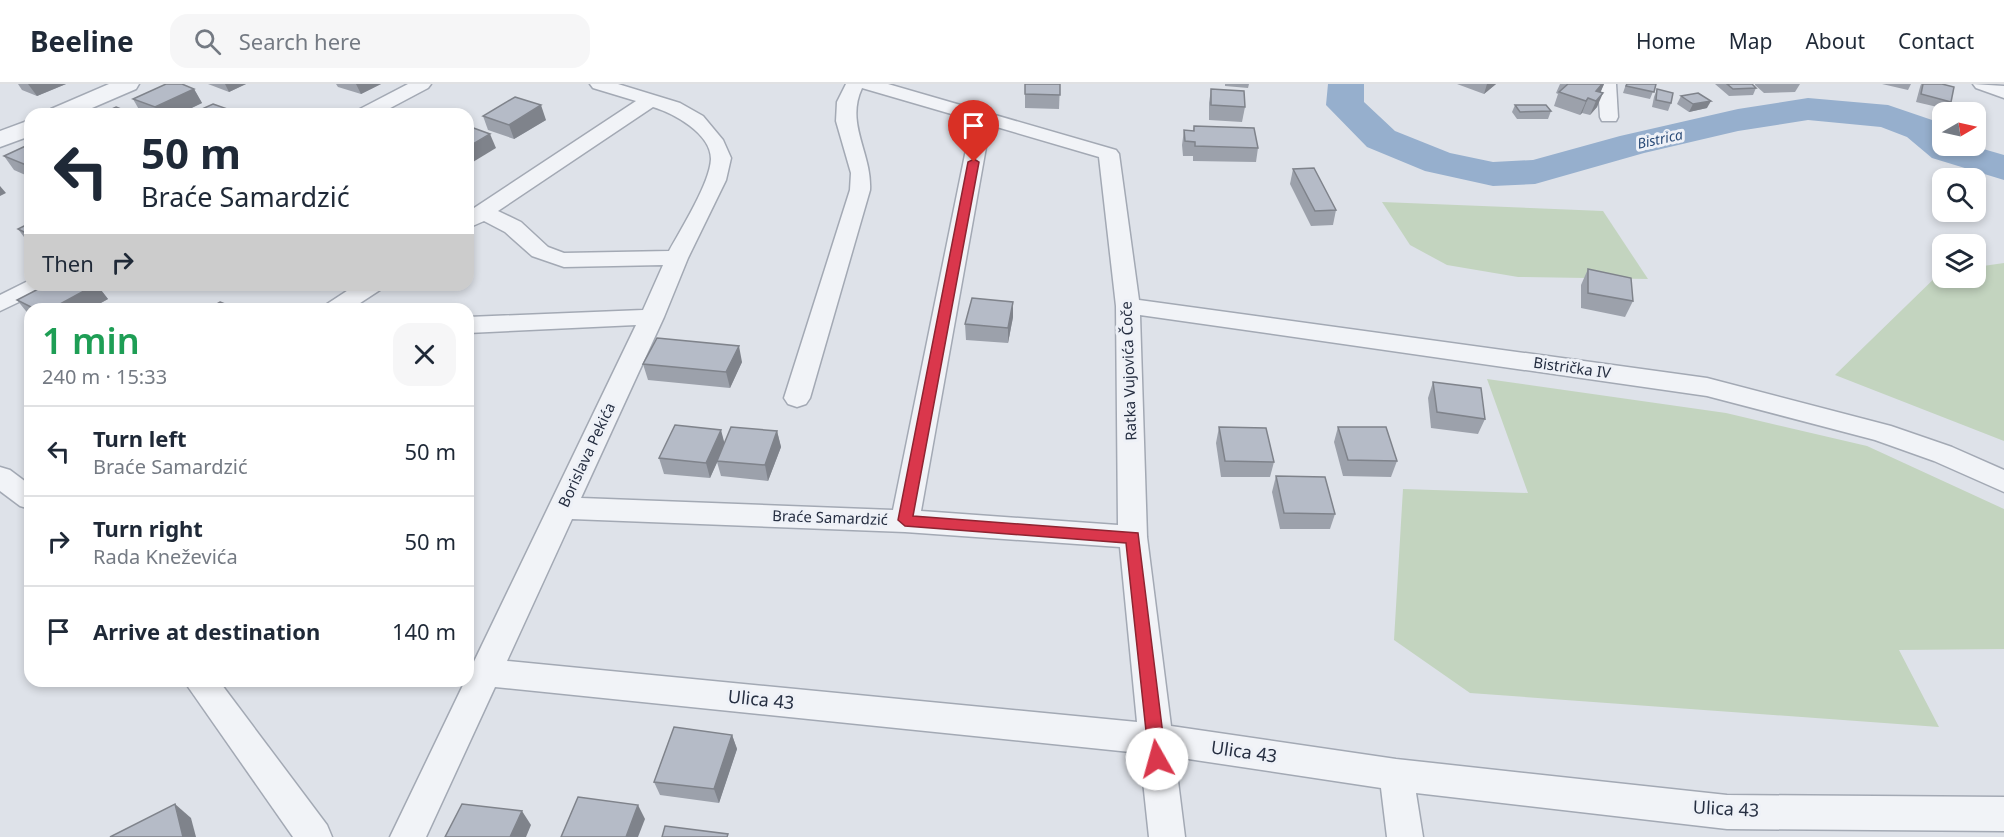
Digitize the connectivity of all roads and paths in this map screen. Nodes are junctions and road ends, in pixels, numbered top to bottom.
1 (128, 84) edge
2 (422, 84) edge
3 (599, 84) edge
4 (855, 84) edge
5 (868, 84) edge
6 (1607, 84) edge
7 (1982, 84) edge
8 (2004, 92) edge
9 (650, 100) junction
10 (73, 108) edge
11 (377, 108) edge
12 (982, 117) junction
13 (1609, 117) dead end
14 (475, 217) edge
15 (677, 258) junction
16 (25, 291) edge
17 (363, 291) edge
18 (344, 303) edge
19 (0, 304) edge
20 (1128, 306) junction
21 (652, 317) junction
22 (474, 325) edge
23 (797, 398) dead end
24 (0, 477) edge
25 (2004, 482) edge
26 (24, 495) edge
27 (562, 508) junction
28 (905, 520) junction
29 (1133, 537) junction
30 (485, 672) junction
31 (204, 687) edge
32 (1155, 739) junction
33 (1396, 775) junction
34 (2004, 814) edge
35 (314, 837) edge
36 (408, 837) edge
37 (1167, 837) edge
38 (1405, 837) edge

1 - 10 street
2 - 11 street
3 - 9 street, Borislava Pekića
4 - 23 street
5 - 12 street, Ratka Vujovića Čoče
6 - 13 street
7 - 8 street
9 - 14 street
9 - 15 street, Borislava Pekića
12 - 20 street, Ratka Vujovića Čoče
12 - 28 street
14 - 15 street
15 - 21 street, Borislava Pekića
16 - 19 street
17 - 18 street
20 - 25 street, Bistrička IV
20 - 29 street, Ratka Vujovića Čoče
21 - 22 street
21 - 27 street, Borislava Pekića
24 - 26 street
27 - 28 street, Braće Samardzić
27 - 30 street, Borislava Pekića
28 - 29 street, Braće Samardzić
29 - 32 street, Ratka Vujovića Čoče
30 - 32 street, Ulica 43
30 - 36 street, Borislava Pekića
31 - 35 street
32 - 33 street, Ulica 43
32 - 37 street, Ratka Vujovića Čoče
33 - 34 street, Ulica 43
33 - 38 street

